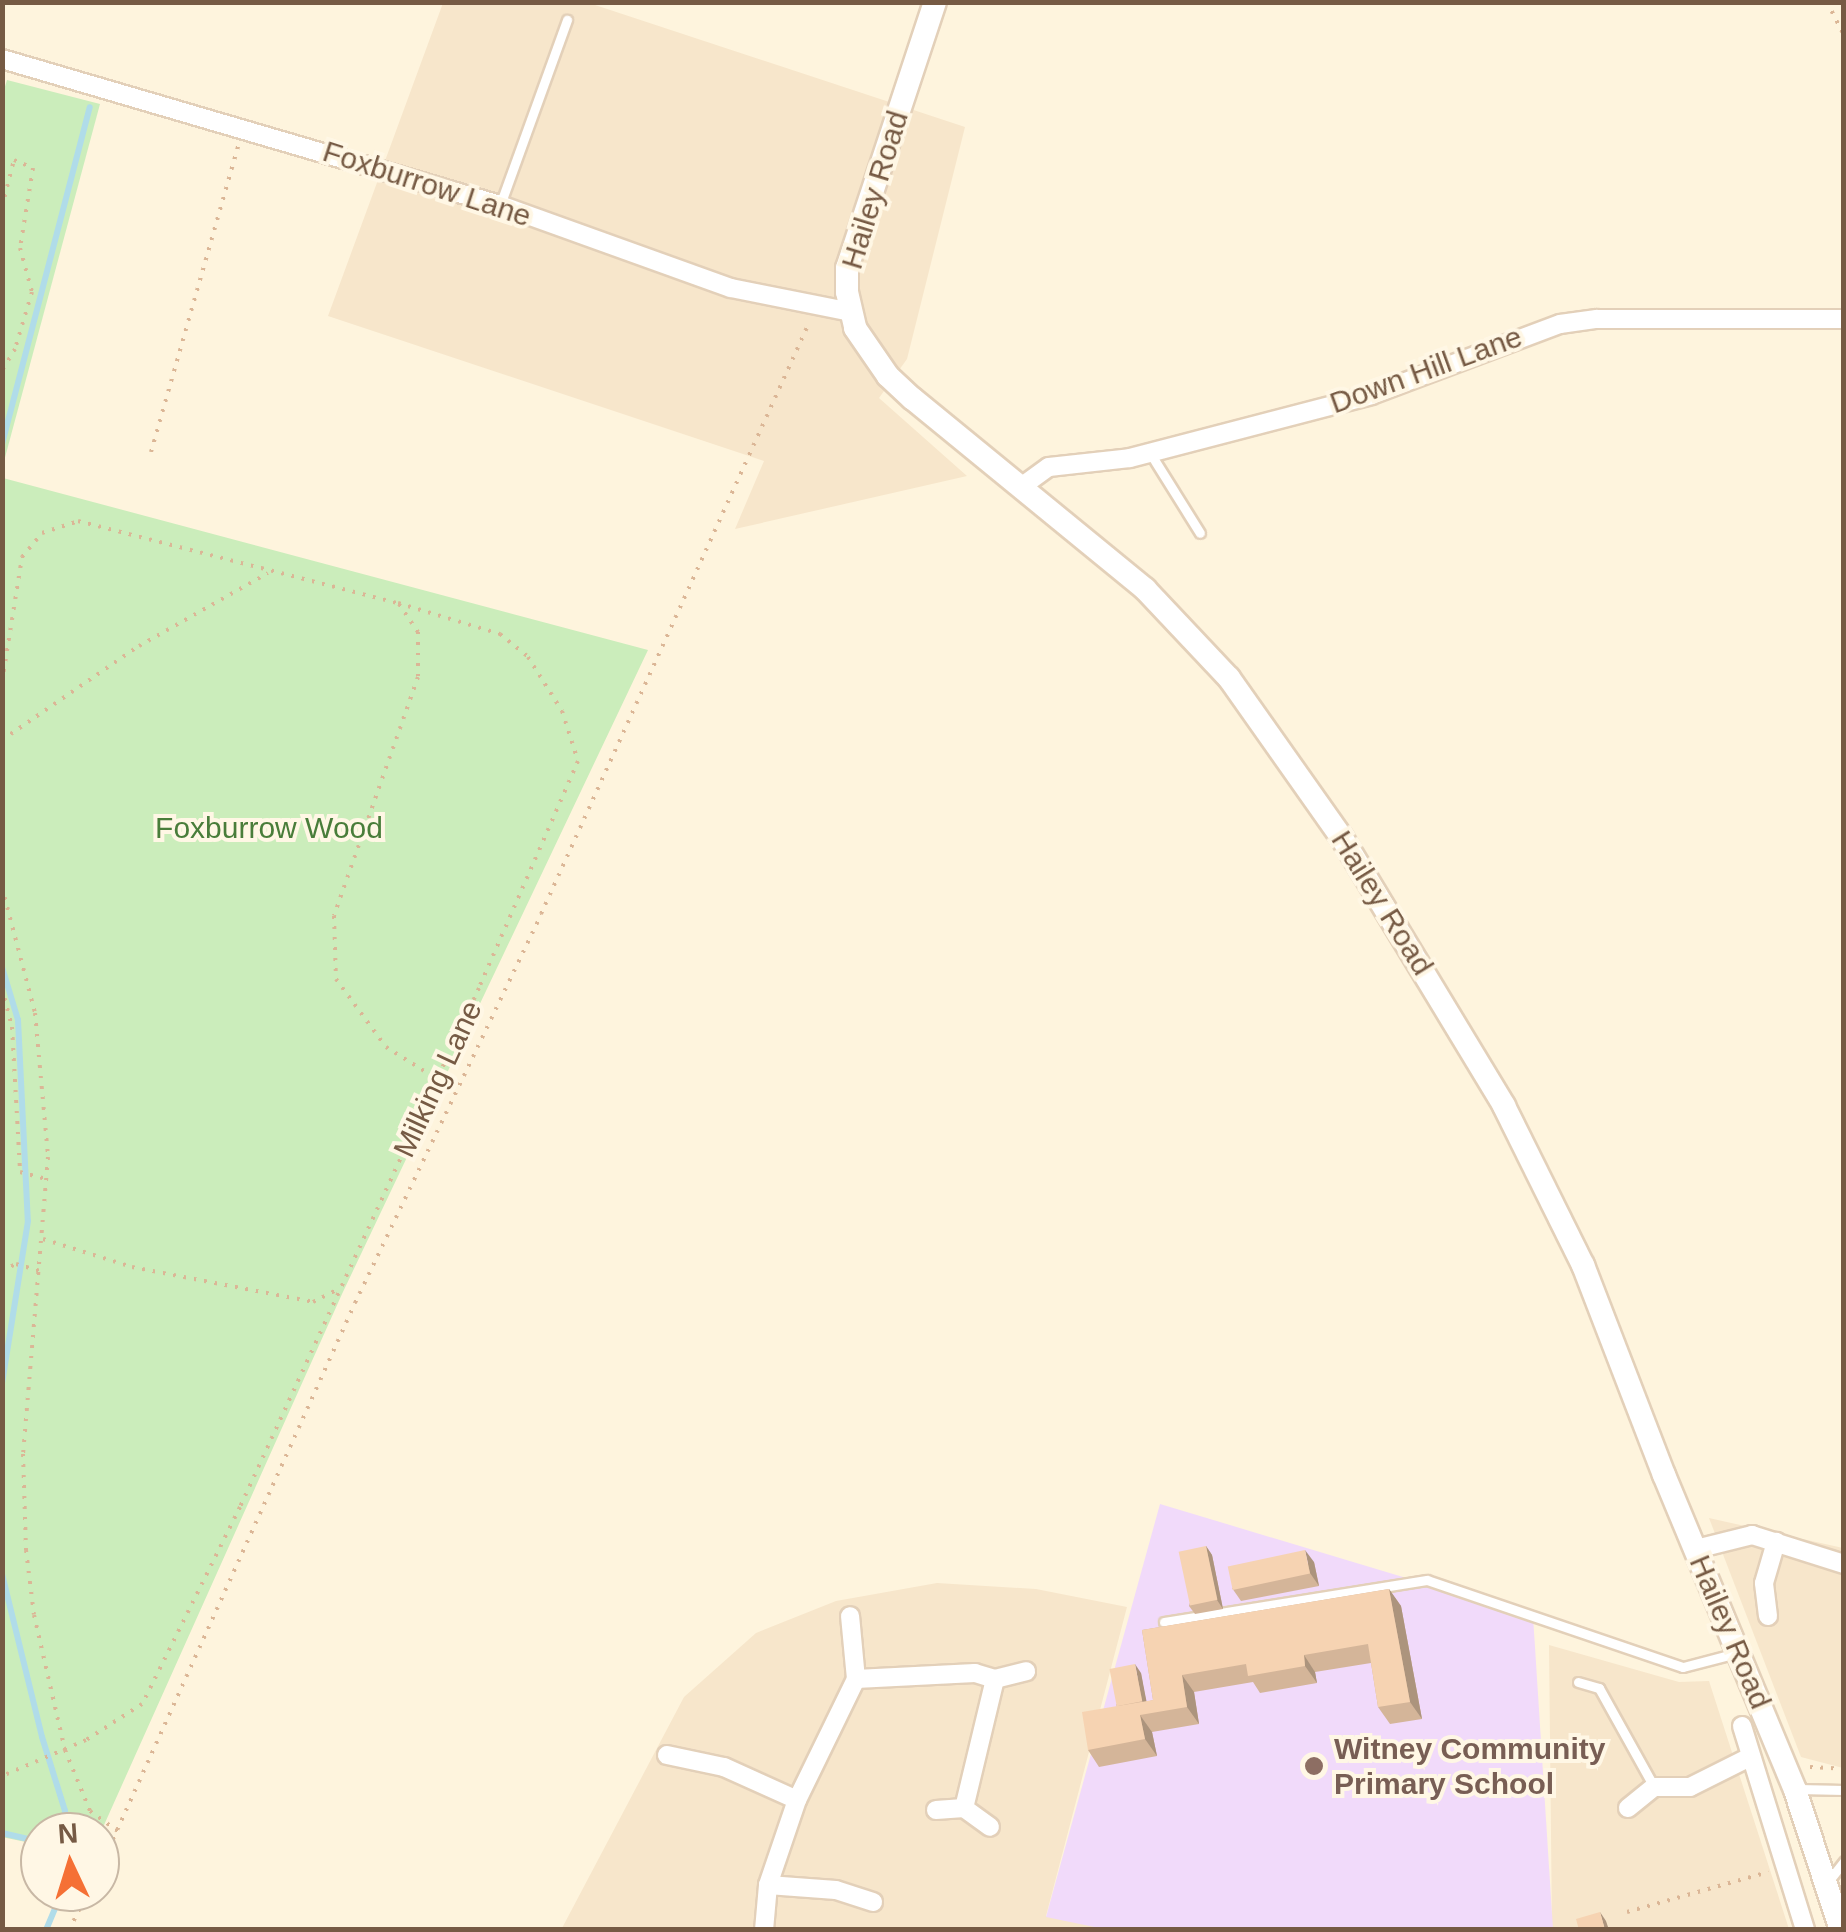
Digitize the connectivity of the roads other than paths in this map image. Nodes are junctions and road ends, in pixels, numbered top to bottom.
1 (935, 2) edge
2 (567, 20) dead end
3 (2, 59) edge
4 (500, 205) junction
5 (850, 312) junction
6 (1844, 319) edge
7 (1150, 453) junction
8 (1021, 487) junction
9 (1200, 532) dead end
10 (1776, 1542) junction
11 (1696, 1549) junction
12 (1844, 1564) edge
13 (850, 1616) dead end
14 (1768, 1616) dead end
15 (1164, 1622) edge
16 (1740, 1652) junction
17 (1026, 1671) dead end
18 (856, 1679) junction
19 (995, 1679) junction
20 (1578, 1682) dead end
21 (1742, 1726) dead end
22 (667, 1755) dead end
23 (1750, 1757) junction
24 (1654, 1787) junction
25 (1795, 1790) junction
26 (1844, 1790) edge
27 (797, 1800) junction
28 (964, 1808) junction
29 (1628, 1808) dead end
30 (936, 1810) dead end
31 (990, 1827) dead end
32 (1844, 1861) edge
33 (768, 1885) junction
34 (1825, 1885) junction
35 (873, 1902) dead end
36 (764, 1930) edge
37 (1805, 1930) edge
38 (1841, 1930) edge

1 - 5 main road, Hailey Road
2 - 4 lane
3 - 4 street, Foxburrow Lane
4 - 5 street, Foxburrow Lane
5 - 8 main road, Hailey Road
6 - 7 street, Down Hill Lane
7 - 8 street, Down Hill Lane
7 - 9 lane
8 - 11 main road, Hailey Road
10 - 11 street
10 - 12 street
10 - 14 street
11 - 16 main road, Hailey Road
13 - 18 street
15 - 16 lane
16 - 25 main road, Hailey Road
17 - 19 street
18 - 19 street
18 - 27 street
19 - 28 street
20 - 24 lane
21 - 23 street, Hailey Road
22 - 27 street
23 - 24 street, Hailey Road
23 - 37 street, Hailey Road
24 - 29 street, Hailey Road
25 - 26 lane
25 - 34 main road, Hailey Road
27 - 33 street
28 - 30 street
28 - 31 street
32 - 34 lane
33 - 35 street
33 - 36 street
34 - 38 main road, Hailey Road

